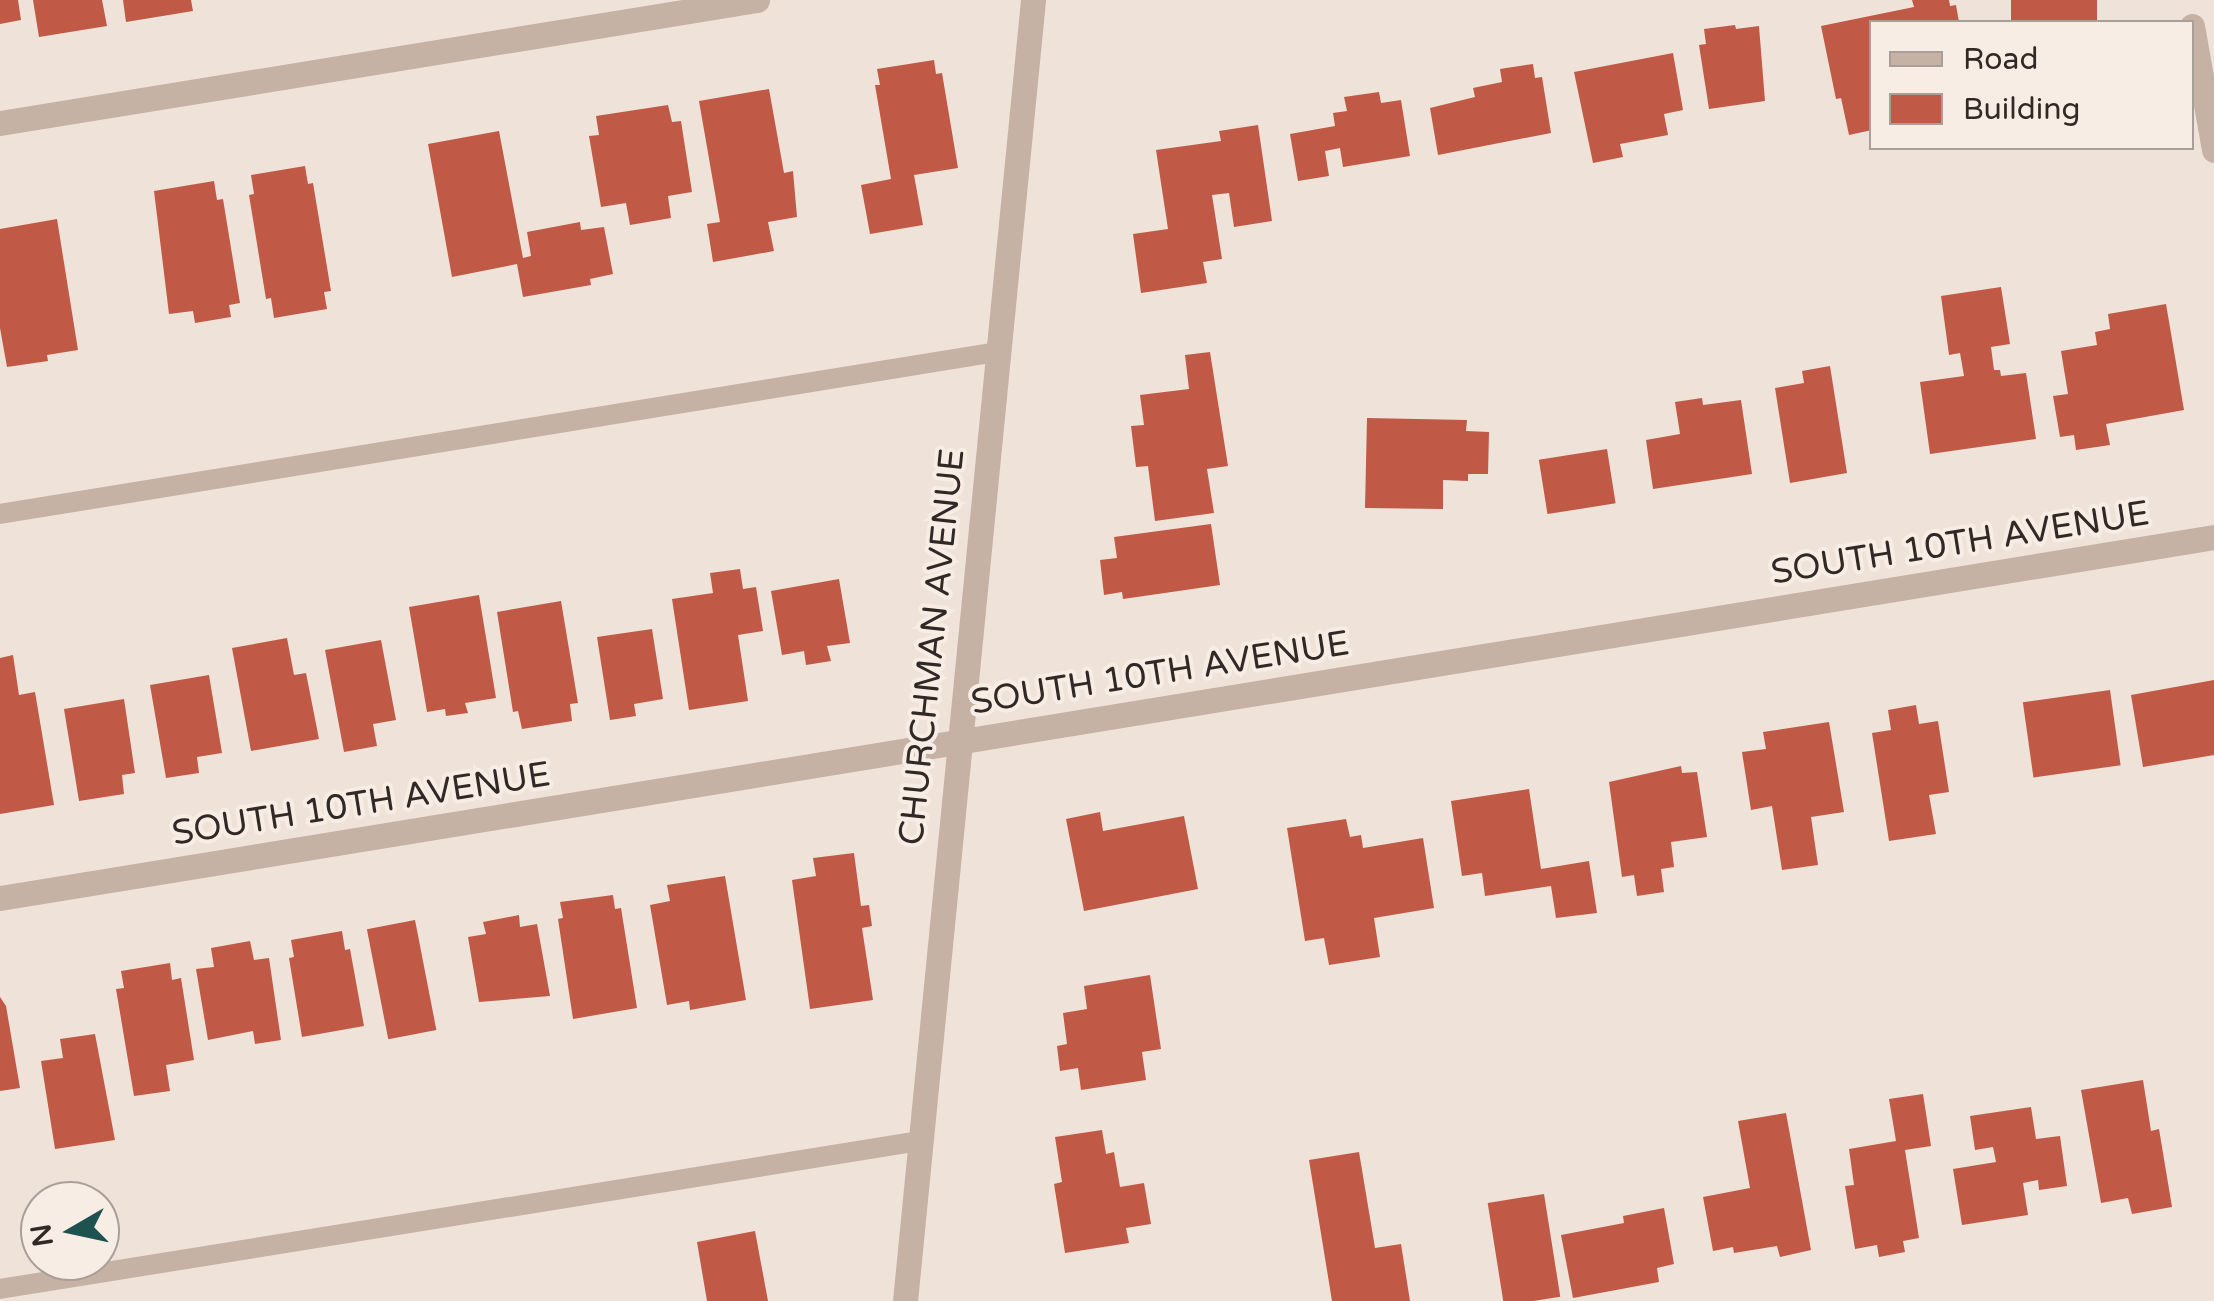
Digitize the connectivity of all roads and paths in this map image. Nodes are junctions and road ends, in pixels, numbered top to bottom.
1 (757, 0) edge
2 (1033, 0) edge
3 (2194, 40) edge
4 (0, 123) edge
5 (2214, 150) edge
6 (997, 352) junction
7 (0, 514) edge
8 (2214, 538) edge
9 (957, 741) junction
10 (0, 898) edge
11 (920, 1141) junction
12 (0, 1289) edge
13 (905, 1301) edge

1 - 4 street
2 - 6 street, CHURCHMAN AVENUE
3 - 5 street
6 - 7 lane
6 - 9 street, CHURCHMAN AVENUE
8 - 9 street, SOUTH 10TH AVENUE
9 - 10 street, SOUTH 10TH AVENUE
9 - 11 street, CHURCHMAN AVENUE
11 - 12 lane
11 - 13 street, CHURCHMAN AVENUE

